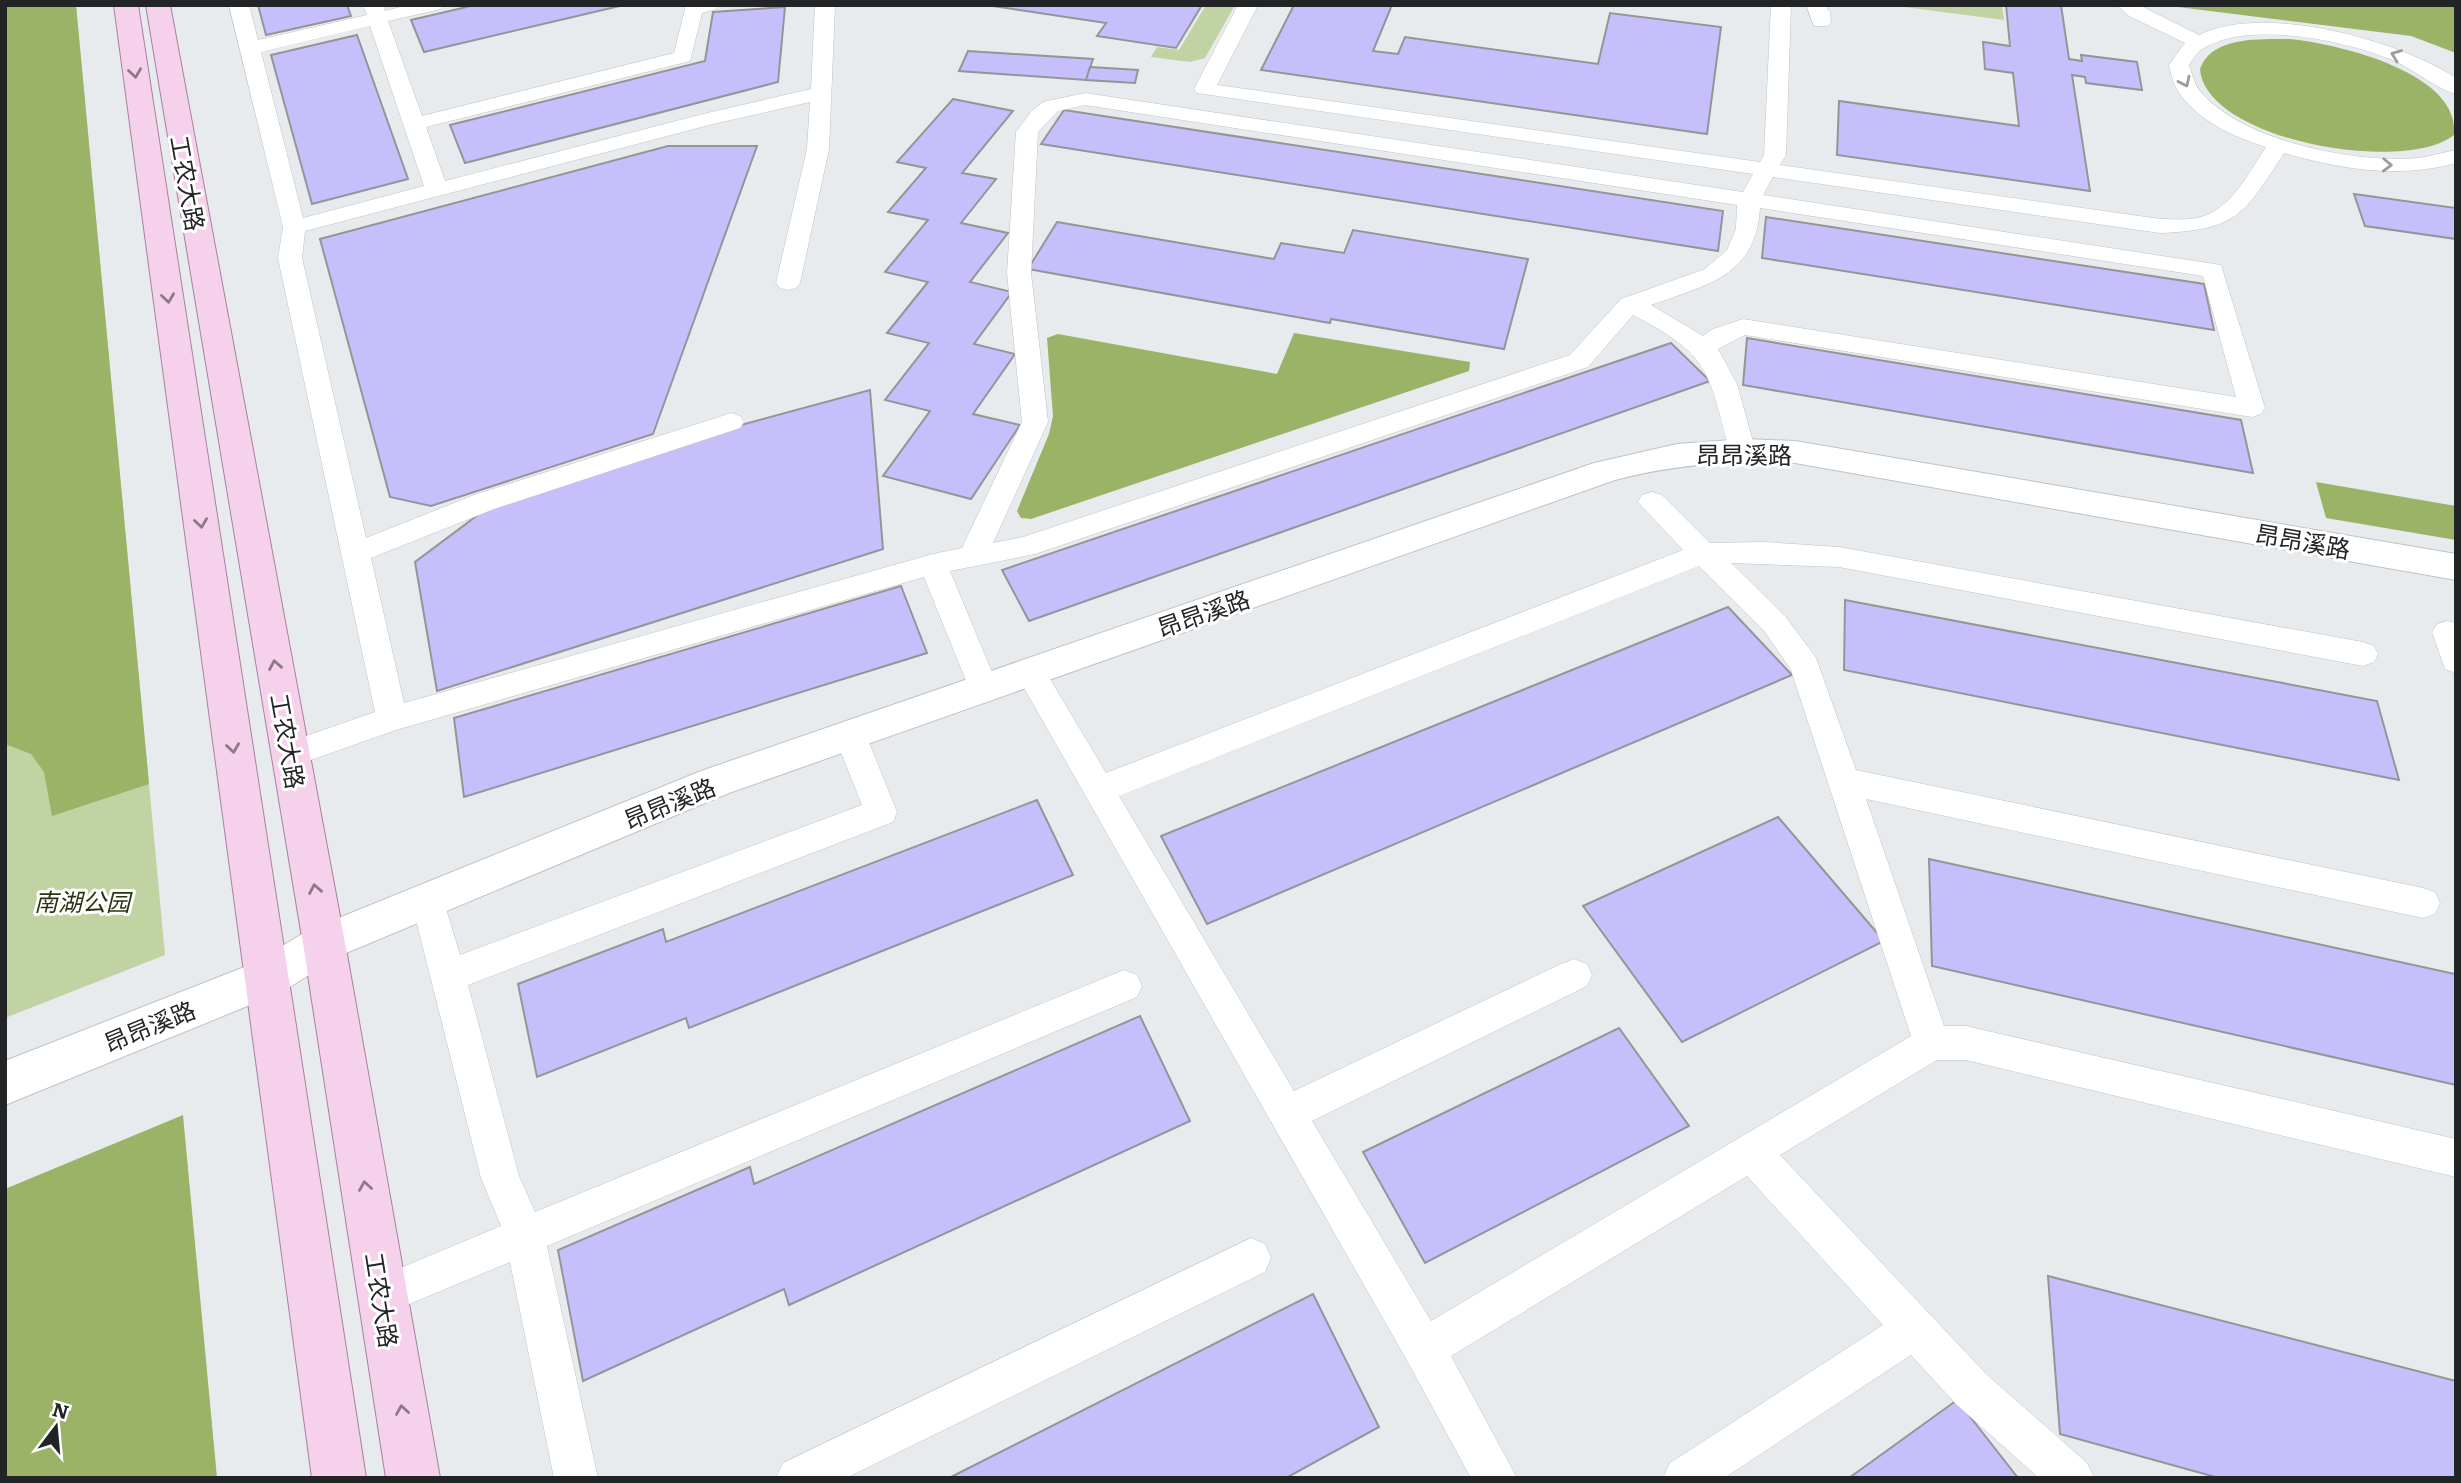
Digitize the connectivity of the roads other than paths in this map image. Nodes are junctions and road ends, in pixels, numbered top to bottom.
1 (125, 5) edge
2 (158, 5) edge
3 (239, 5) edge
4 (434, 5) edge
5 (709, 5) edge
6 (825, 5) edge
7 (1248, 5) edge
8 (1781, 5) edge
9 (2126, 5) edge
10 (376, 12) edge
11 (2199, 41) junction
12 (250, 48) junction
13 (2456, 88) edge
14 (820, 93) junction
15 (414, 124) junction
16 (2278, 145) junction
17 (2456, 156) edge
18 (1766, 170) junction
19 (436, 190) junction
20 (1749, 200) junction
21 (294, 227) junction
22 (788, 283) dead end
23 (1630, 304) junction
24 (1700, 349) junction
25 (731, 422) dead end
26 (1742, 449) junction
27 (1652, 502) dead end
28 (356, 553) junction
29 (1704, 553) junction
30 (973, 556) junction
31 (933, 564) junction
32 (2456, 567) edge
33 (2456, 634) edge
34 (2363, 654) dead end
35 (2456, 661) edge
36 (1030, 672) junction
37 (984, 688) junction
38 (392, 719) junction
39 (850, 735) junction
40 (291, 754) junction
41 (1843, 781) junction
42 (1098, 790) junction
43 (428, 900) junction
44 (2423, 903) dead end
45 (324, 943) junction
46 (1574, 975) dead end
47 (448, 976) junction
48 (267, 978) junction
49 (1124, 985) dead end
50 (1932, 1043) junction
51 (5, 1083) edge
52 (1286, 1114) junction
53 (1751, 1152) junction
54 (2456, 1158) edge
55 (524, 1234) junction
56 (1251, 1258) dead end
57 (383, 1295) junction
58 (1914, 1329) junction
59 (1424, 1349) junction
60 (339, 1478) edge
61 (413, 1478) edge
62 (576, 1478) edge
63 (798, 1478) edge
64 (1495, 1478) edge
65 (1685, 1478) edge
66 (2072, 1478) edge

1 -> 48 main road, 工农大路
40 -> 2 main road, 工农大路
3 - 12 lane
4 - 10 lane
5 - 15 lane
6 - 14 lane
7 - 18 lane
8 - 18 lane
9 - 11 lane
10 - 12 lane
10 - 15 lane
13 -> 11 lane
11 -> 16 lane
12 - 21 lane
14 - 19 lane
14 - 22 lane
15 - 19 lane
16 -> 17 lane
16 - 18 lane
18 - 20 lane
19 - 21 lane
20 - 23 lane
20 - 24 lane
20 - 30 lane
21 - 28 lane
23 - 24 lane
23 - 30 lane
24 - 26 lane
25 - 28 lane
26 - 32 street, 昂昂溪路
26 - 36 street, 昂昂溪路
27 - 29 lane
28 - 38 lane
29 - 34 lane
29 - 41 lane
29 - 42 lane
30 - 31 lane
31 - 37 lane
31 - 38 lane
33 - 35 lane
36 - 37 street, 昂昂溪路
36 - 42 lane
37 - 39 street, 昂昂溪路
38 - 40 lane
39 - 43 street, 昂昂溪路
39 - 47 lane
45 -> 40 main road, 工农大路
41 - 44 lane
41 - 50 lane
42 - 52 lane
43 - 45 street, 昂昂溪路
43 - 47 lane
45 - 48 street, 昂昂溪路
57 -> 45 main road, 工农大路
46 - 52 lane
47 - 55 lane
48 - 51 street, 昂昂溪路
48 - 60 main road, 工农大路
49 - 55 lane
50 - 53 lane
50 - 54 lane
52 - 59 lane
53 - 58 lane
53 - 59 lane
55 - 57 lane
55 - 62 lane
56 - 63 lane
61 -> 57 main road, 工农大路
58 - 65 lane
58 - 66 lane
59 - 64 lane

